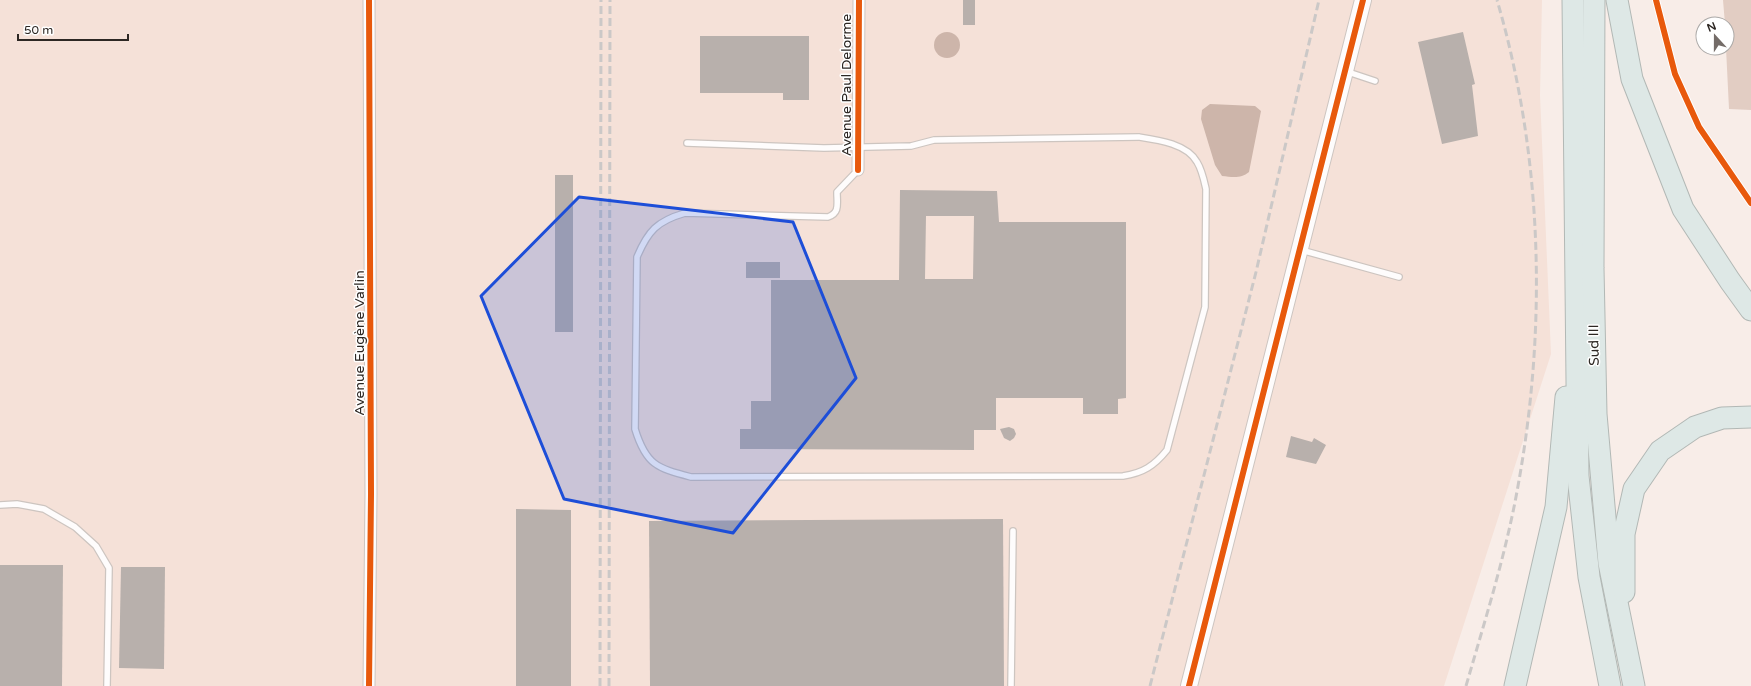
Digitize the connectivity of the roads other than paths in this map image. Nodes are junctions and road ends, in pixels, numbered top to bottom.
1 (370, 0) edge
2 (859, 0) edge
3 (1363, 0) edge
4 (1574, 0) edge
5 (1594, 0) edge
6 (1617, 0) edge
7 (1345, 71) junction
8 (1375, 81) dead end
9 (687, 143) dead end
10 (858, 148) junction
11 (858, 170) joint
12 (1300, 250) junction
13 (1399, 277) dead end
14 (1751, 310) edge
15 (1577, 367) junction
16 (1751, 417) edge
17 (0, 505) edge
18 (1014, 531) dead end
19 (1624, 640) junction
20 (107, 686) edge
21 (369, 686) edge
22 (1011, 686) edge
23 (1189, 686) edge
24 (1515, 686) edge
25 (1610, 686) edge
26 (1634, 686) edge

1 - 21 street, Avenue Eugène Varlin
2 - 10 street, Avenue Paul Delorme
3 - 7 street
4 - 15 highway, Sud III
5 - 19 highway, Sud III
6 - 14 highway
7 - 8 lane
7 - 12 street
9 - 10 lane
10 - 11 street, Avenue Paul Delorme
10 - 11 lane
12 - 13 lane
12 - 23 street
15 - 24 highway
15 - 25 highway, Sud III
16 - 19 highway
17 - 20 lane
18 - 22 lane
19 - 26 highway, Sud III

